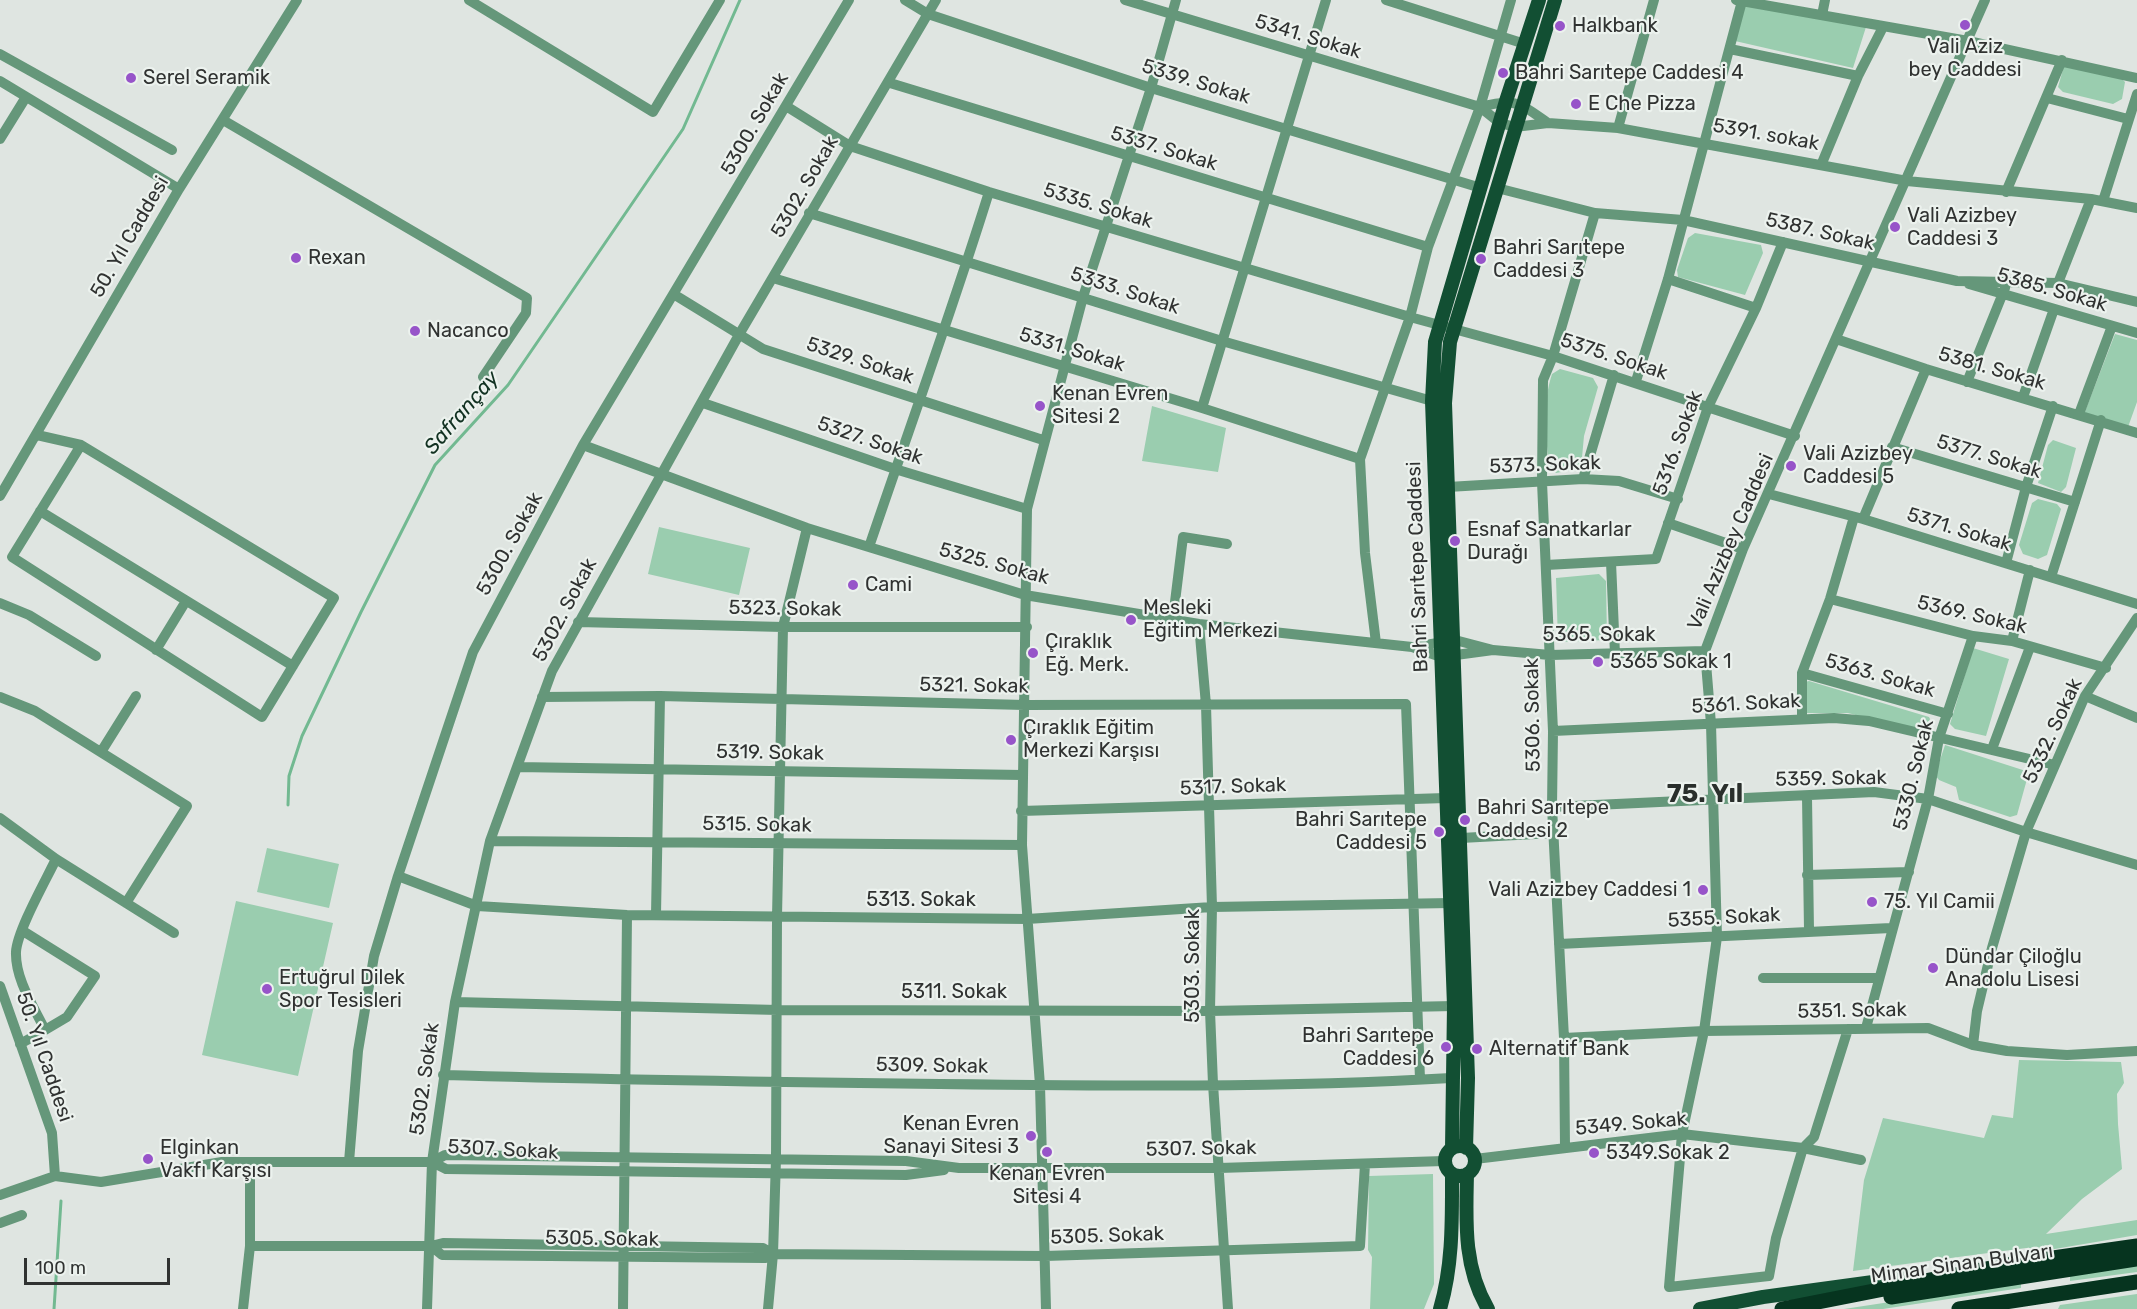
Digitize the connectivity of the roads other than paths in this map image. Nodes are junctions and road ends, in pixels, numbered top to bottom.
1 (297, 0) edge
2 (469, 0) edge
3 (720, 0) edge
4 (849, 0) edge
5 (905, 0) edge
6 (936, 0) edge
7 (1125, 0) edge
8 (1176, 0) edge
9 (1326, 0) edge
10 (1386, 0) edge
11 (1511, 0) edge
12 (1539, 0) edge
13 (1555, 0) edge
14 (1654, 0) edge
15 (1825, 0) edge
16 (1985, 0) edge
17 (1739, 1) edge
18 (928, 14) junction
19 (1172, 14) junction
20 (1822, 15) junction
21 (1883, 27) junction
22 (1501, 36) junction
23 (1968, 41) junction
24 (1525, 44) junction
25 (1730, 49) junction
26 (0, 54) edge
27 (1310, 57) junction
28 (2062, 60) junction
29 (1858, 76) junction
30 (2137, 78) edge
31 (890, 83) junction
32 (1, 84) edge
33 (1151, 88) junction
34 (2137, 94) edge
35 (26, 97) junction
36 (2047, 98) junction
37 (1506, 101) junction
38 (1522, 105) junction
39 (786, 106) junction
40 (1480, 107) junction
41 (2128, 119) junction
42 (223, 120) junction
43 (1500, 123) junction
44 (1548, 123) junction
45 (1515, 127) junction
46 (1618, 128) junction
47 (1288, 129) junction
48 (0, 139) edge
49 (1704, 143) junction
50 (850, 146) junction
51 (172, 150) dead end
52 (1129, 157) junction
53 (1822, 163) junction
54 (1455, 179) junction
55 (1907, 181) junction
56 (1481, 188) junction
57 (1497, 188) junction
58 (179, 189) junction
59 (989, 192) junction
60 (2006, 192) junction
61 (1267, 199) junction
62 (2091, 200) junction
63 (2103, 201) junction
64 (2137, 208) edge
65 (809, 213) junction
66 (1595, 213) junction
67 (1683, 220) junction
68 (1106, 228) junction
69 (1783, 242) junction
70 (1428, 247) junction
71 (968, 260) junction
72 (1870, 262) junction
73 (1246, 269) junction
74 (774, 278) junction
75 (1668, 279) junction
76 (1957, 281) junction
77 (2008, 281) junction
78 (2058, 283) junction
79 (2002, 294) junction
80 (675, 295) junction
81 (1083, 297) junction
82 (2137, 302) edge
83 (1756, 309) junction
84 (2054, 309) junction
85 (1410, 317) junction
86 (1440, 325) junction
87 (2112, 326) junction
88 (945, 329) junction
89 (1454, 329) junction
90 (740, 333) junction
91 (2137, 333) edge
92 (1836, 339) junction
93 (1222, 341) junction
94 (1553, 356) junction
95 (1065, 367) junction
96 (1926, 369) junction
97 (1614, 375) junction
98 (483, 377) dead end
99 (1636, 381) junction
100 (1967, 382) junction
101 (1386, 390) junction
102 (2023, 397) junction
103 (918, 398) junction
104 (1432, 401) junction
105 (703, 403) junction
106 (2053, 406) junction
107 (1708, 407) junction
108 (1202, 408) junction
109 (2079, 414) junction
110 (2100, 420) junction
111 (2137, 433) edge
112 (37, 435) junction
113 (1795, 435) junction
114 (1043, 440) junction
115 (81, 445) junction
116 (583, 445) junction
117 (1892, 447) junction
118 (1360, 459) junction
119 (895, 469) junction
120 (663, 474) junction
121 (1583, 479) junction
122 (1542, 482) junction
123 (2026, 487) junction
124 (1448, 488) junction
125 (1769, 494) junction
126 (0, 496) edge
127 (1678, 499) junction
128 (2075, 502) junction
129 (1027, 508) junction
130 (40, 511) junction
131 (1859, 518) junction
132 (1668, 523) junction
133 (807, 528) junction
134 (1227, 544) dead end
135 (869, 547) junction
136 (1743, 549) junction
137 (1611, 562) junction
138 (2006, 563) junction
139 (1546, 565) junction
140 (2030, 570) junction
141 (2051, 577) junction
142 (1025, 595) junction
143 (1830, 598) junction
144 (186, 601) junction
145 (0, 603) edge
146 (2137, 604) edge
147 (1173, 618) junction
148 (2137, 618) edge
149 (578, 622) junction
150 (1199, 624) junction
151 (783, 627) junction
152 (1027, 627) junction
153 (1973, 636) junction
154 (1448, 641) junction
155 (2012, 641) junction
156 (1376, 643) junction
157 (1412, 647) junction
158 (2030, 647) junction
159 (156, 650) junction
160 (1493, 650) junction
161 (1705, 651) junction
162 (1615, 654) junction
163 (1550, 655) junction
164 (96, 656) dead end
165 (1448, 657) junction
166 (293, 666) junction
167 (2106, 668) junction
168 (1802, 673) junction
169 (136, 696) dead end
170 (660, 696) junction
171 (2085, 696) junction
172 (0, 697) edge
173 (542, 698) junction
174 (783, 699) junction
175 (1025, 705) junction
176 (1206, 705) junction
177 (1948, 714) junction
178 (2137, 717) edge
179 (1802, 719) junction
180 (1711, 724) junction
181 (1553, 730) junction
182 (1939, 738) junction
183 (1992, 749) junction
184 (101, 752) junction
185 (2055, 765) junction
186 (517, 767) junction
187 (658, 769) junction
188 (781, 771) junction
189 (1022, 775) junction
190 (1807, 797) junction
191 (1446, 798) junction
192 (1928, 799) junction
193 (1410, 800) junction
194 (1712, 800) junction
195 (1209, 805) junction
196 (1552, 807) junction
197 (1021, 811) junction
198 (0, 818) edge
199 (2026, 832) junction
200 (1554, 833) junction
201 (1461, 838) junction
202 (490, 841) junction
203 (657, 841) junction
204 (780, 844) junction
205 (1022, 845) junction
206 (56, 859) junction
207 (2137, 865) edge
208 (1909, 872) junction
209 (1807, 875) junction
210 (398, 876) junction
211 (1414, 902) junction
212 (126, 903) junction
213 (1451, 903) junction
214 (477, 906) junction
215 (1212, 907) junction
216 (627, 915) junction
217 (656, 915) junction
218 (777, 917) junction
219 (1027, 918) junction
220 (1892, 928) junction
221 (1809, 930) junction
222 (23, 931) junction
223 (174, 933) dead end
224 (1717, 937) junction
225 (1559, 944) junction
226 (1763, 978) dead end
227 (1879, 978) junction
228 (0, 986) edge
229 (455, 1002) junction
230 (1418, 1005) junction
231 (1454, 1006) junction
232 (625, 1007) junction
233 (778, 1010) junction
234 (1034, 1011) junction
235 (1210, 1011) junction
236 (1866, 1028) junction
237 (1848, 1029) junction
238 (45, 1030) junction
239 (1704, 1031) junction
240 (1564, 1038) junction
241 (20, 1044) junction
242 (1973, 1045) junction
243 (2137, 1052) edge
244 (443, 1076) junction
245 (1451, 1078) junction
246 (1420, 1079) junction
247 (624, 1081) junction
248 (775, 1082) junction
249 (1213, 1084) junction
250 (1040, 1085) junction
251 (1682, 1134) junction
252 (1452, 1148) junction
253 (1565, 1148) junction
254 (1803, 1148) junction
255 (1471, 1154) junction
256 (624, 1156) junction
257 (776, 1159) junction
258 (1861, 1160) dead end
259 (1444, 1161) junction
260 (250, 1162) junction
261 (349, 1162) junction
262 (432, 1162) junction
263 (1365, 1164) junction
264 (959, 1168) junction
265 (1044, 1168) junction
266 (1219, 1168) junction
267 (625, 1172) junction
268 (776, 1173) junction
269 (1452, 1174) junction
270 (1467, 1174) junction
271 (56, 1176) junction
272 (0, 1195) edge
273 (22, 1215) dead end
274 (0, 1223) edge
275 (250, 1246) junction
276 (431, 1246) junction
277 (623, 1246) junction
278 (2137, 1246) edge
279 (1224, 1250) junction
280 (774, 1254) junction
281 (1045, 1256) junction
282 (623, 1257) junction
283 (2137, 1259) edge
284 (2011, 1264) junction
285 (2137, 1282) edge
286 (243, 1309) edge
287 (427, 1309) edge
288 (623, 1309) edge
289 (768, 1309) edge
290 (1046, 1309) edge
291 (1228, 1309) edge
292 (1440, 1309) edge
293 (1488, 1309) edge
294 (1700, 1309) edge
295 (1782, 1309) edge
296 (1794, 1309) edge
297 (1959, 1309) edge

1 - 42 street, 50. Yıl Caddesi
2 - 3 street
4 - 39 street, 5300. Sokak
5 - 18 street, 5339. Sokak
6 - 18 street, 5302. Sokak
7 - 19 street, 5341. Sokak
8 - 19 street
9 - 27 street
10 - 22 street
11 - 22 street
12 - 24 main road, Bahri Sarıtepe Caddesi
13 - 38 main road, Bahri Sarıtepe Caddesi
14 - 46 street
15 - 20 street
16 - 23 street, Vali Azizbey Caddesi
17 - 20 street
17 - 25 street
18 - 31 street, 5302. Sokak
18 - 33 street, 5339. Sokak
19 - 27 street, 5341. Sokak
19 - 33 street
20 - 21 street
21 - 23 street
21 - 29 street
22 - 24 street
22 - 40 street
23 - 28 street
23 - 55 street, Vali Azizbey Caddesi
24 - 37 main road, Bahri Sarıtepe Caddesi
25 - 29 street
25 - 49 street
26 - 51 street
27 - 40 street, 5341. Sokak
27 - 47 street
28 - 30 street
28 - 36 street
29 - 53 street
31 - 50 street, 5302. Sokak
31 - 52 street, 5337. Sokak
32 - 35 street
33 - 47 street, 5339. Sokak
33 - 52 street
34 - 41 street
35 - 48 street
35 - 58 street
36 - 41 street
36 - 60 street
37 - 38 street
37 - 40 street
37 - 43 main road, Bahri Sarıtepe Caddesi
38 - 44 street
38 - 45 main road, Bahri Sarıtepe Caddesi
39 - 50 street, 5335. Sokak
39 - 80 street, 5300. Sokak
40 - 43 street
40 - 54 street
41 - 63 street
42 - 58 street, 50. Yıl Caddesi
42 - 98 street
43 - 45 street
43 - 56 main road, Bahri Sarıtepe Caddesi
44 - 45 street, 5391. sokak
44 - 46 street, 5391. sokak
45 - 57 main road, Bahri Sarıtepe Caddesi
46 - 49 street, 5391. sokak
47 - 54 street, 5339. Sokak
47 - 61 street
49 - 53 street, 5391. sokak
49 - 67 street
50 - 59 street, 5335. Sokak
50 - 65 street, 5302. Sokak
52 - 61 street, 5337. Sokak
52 - 68 street
53 - 55 street, 5391. sokak
54 - 56 street, 5339. Sokak
54 - 70 street
55 - 60 street, 5391. sokak
55 - 72 street, Vali Azizbey Caddesi
56 - 86 main road, Bahri Sarıtepe Caddesi
57 - 66 street, 5387. Sokak
57 - 89 main road, Bahri Sarıtepe Caddesi
58 - 112 street, 50. Yıl Caddesi
59 - 68 street, 5335. Sokak
59 - 71 street
60 - 62 street, 5391. sokak
61 - 70 street, 5337. Sokak
61 - 73 street
62 - 63 street, 5391. sokak
62 - 78 street
63 - 64 street, 5391. sokak
65 - 71 street, 5333. Sokak
65 - 74 street, 5302. Sokak
66 - 67 street, 5387. Sokak
66 - 94 street, 5306. Sokak
67 - 69 street, 5387. Sokak
67 - 75 street
68 - 73 street, 5335. Sokak
68 - 81 street
69 - 72 street, 5387. Sokak
69 - 83 street, 5316. Sokak
70 - 85 street
71 - 81 street, 5333. Sokak
71 - 88 street
72 - 76 street, 5387. Sokak
72 - 92 street, Vali Azizbey Caddesi
73 - 85 street, 5335. Sokak
73 - 93 street
74 - 88 street, 5331. Sokak
74 - 90 street, 5302. Sokak
75 - 83 street
75 - 99 street
76 - 77 street, 5387. Sokak
76 - 79 street, 5385. Sokak
77 - 78 street, 5387. Sokak
77 - 79 street
78 - 82 street, 5387. Sokak
79 - 84 street, 5385. Sokak
79 - 100 street
80 - 90 street, 5329. Sokak
80 - 116 street, 5300. Sokak
81 - 93 street, 5333. Sokak
81 - 95 street
83 - 107 street, 5316. Sokak
84 - 87 street, 5385. Sokak
84 - 102 street
85 - 86 street, 5335. Sokak
85 - 101 street
86 - 89 street, 5375. Sokak
86 - 104 main road, Bahri Sarıtepe Caddesi
87 - 91 street, 5385. Sokak
87 - 109 street
88 - 95 street, 5331. Sokak
88 - 103 street
89 - 94 street, 5375. Sokak
89 - 124 main road, Bahri Sarıtepe Caddesi
90 - 103 street, 5329. Sokak
90 - 105 street, 5302. Sokak
92 - 96 street, 5381. Sokak
92 - 113 street, Vali Azizbey Caddesi
93 - 101 street, 5333. Sokak
93 - 108 street
94 - 97 street, 5375. Sokak
94 - 122 street, 5306. Sokak
95 - 108 street, 5331. Sokak
95 - 114 street
96 - 100 street, 5381. Sokak
96 - 117 street
97 - 99 street, 5375. Sokak
97 - 121 street
99 - 107 street, 5375. Sokak
100 - 102 street, 5381. Sokak
101 - 104 street, 5333. Sokak
101 - 118 street
102 - 106 street, 5381. Sokak
103 - 114 street, 5329. Sokak
103 - 119 street
104 - 154 main road, Bahri Sarıtepe Caddesi
105 - 119 street, 5327. Sokak
105 - 120 street, 5302. Sokak
106 - 109 street, 5381. Sokak
106 - 123 street
107 - 113 street, 5375. Sokak
107 - 127 street, 5316. Sokak
108 - 118 street, 5331. Sokak
109 - 110 street, 5381. Sokak
110 - 111 street, 5381. Sokak
110 - 128 street
112 - 115 street
112 - 126 street, 50. Yıl Caddesi
113 - 125 street, Vali Azizbey Caddesi
114 - 129 street
115 - 130 street
115 - 166 street
116 - 120 street, 5325. Sokak
116 - 210 street, 5300. Sokak
117 - 123 street, 5377. Sokak
117 - 131 street
118 - 156 street
119 - 129 street, 5327. Sokak
119 - 135 street
120 - 133 street, 5325. Sokak
120 - 149 street, 5302. Sokak
121 - 122 street, 5373. Sokak
121 - 127 street, 5373. Sokak
122 - 124 street, 5373. Sokak
122 - 139 street, 5306. Sokak
123 - 128 street, 5377. Sokak
123 - 138 street
124 - 154 main road, Bahri Sarıtepe Caddesi
125 - 131 street, 5371. Sokak
125 - 136 street, Vali Azizbey Caddesi
127 - 132 street, 5316. Sokak
128 - 141 street
129 - 142 street
130 - 144 street
130 - 159 street
131 - 138 street, 5371. Sokak
131 - 143 street
132 - 136 street
132 - 137 street, 5316. Sokak
133 - 135 street, 5325. Sokak
133 - 151 street
134 - 147 street
135 - 142 street, 5325. Sokak
136 - 161 street, Vali Azizbey Caddesi
137 - 139 street, 5316. Sokak
137 - 162 street
138 - 140 street, 5371. Sokak
139 - 163 street, 5306. Sokak
140 - 141 street, 5371. Sokak
140 - 155 street
141 - 146 street, 5371. Sokak
142 - 147 street, 5325. Sokak
142 - 152 street
143 - 153 street, 5369. Sokak
143 - 168 street
144 - 159 street
144 - 166 street
145 - 164 street
147 - 150 street, 5325. Sokak
148 - 167 street, 5332. Sokak
149 - 151 street, 5323. Sokak
149 - 173 street, 5302. Sokak
150 - 156 street, 5325. Sokak
150 - 176 street, 5303. Sokak
151 - 152 street, 5323. Sokak
151 - 174 street
152 - 175 street
153 - 155 street, 5369. Sokak
153 - 177 street, 5330. Sokak
154 - 157 street
154 - 160 street
154 - 165 main road, Bahri Sarıtepe Caddesi
155 - 158 street, 5369. Sokak
156 - 157 street, 5325. Sokak
157 - 165 street
158 - 167 street, 5369. Sokak
158 - 183 street
159 - 166 street
160 - 163 street, 5365. Sokak
160 - 165 street
161 - 162 street, 5365. Sokak
161 - 180 street, Vali Azizbey Caddesi
162 - 163 street, 5365. Sokak
163 - 181 street, 5306. Sokak
165 - 191 main road, Bahri Sarıtepe Caddesi
165 - 201 main road, Bahri Sarıtepe Caddesi
167 - 171 street, 5332. Sokak
168 - 177 street, 5363. Sokak
168 - 179 street
169 - 184 street
170 - 173 street, 5321. Sokak
170 - 174 street, 5321. Sokak
170 - 187 street
171 - 178 street
171 - 185 street, 5332. Sokak
172 - 184 street
173 - 186 street, 5302. Sokak
174 - 175 street, 5321. Sokak
174 - 188 street
175 - 176 street, 5321. Sokak
175 - 189 street
176 - 193 street, 5321. Sokak
176 - 195 street, 5303. Sokak
177 - 182 street, 5330. Sokak
179 - 180 street, 5361. Sokak
179 - 182 street, 5361. Sokak
180 - 181 street, 5361. Sokak
180 - 194 street, Vali Azizbey Caddesi
181 - 196 street, 5306. Sokak
182 - 183 street, 5361. Sokak
182 - 192 street, 5330. Sokak
183 - 185 street, 5361. Sokak
184 - 212 street
185 - 199 street, 5332. Sokak
186 - 187 street, 5319. Sokak
186 - 202 street, 5302. Sokak
187 - 188 street, 5319. Sokak
187 - 203 street
188 - 189 street, 5319. Sokak
188 - 204 street
189 - 197 street
190 - 192 street, 5359. Sokak
190 - 194 street, 5359. Sokak
190 - 209 street
191 - 193 street, 5317. Sokak
191 - 213 main road, Bahri Sarıtepe Caddesi
192 - 199 street, 5359. Sokak
192 - 208 street, 5330. Sokak
193 - 195 street, 5317. Sokak
193 - 211 street
194 - 196 street, 5359. Sokak
194 - 224 street, Vali Azizbey Caddesi
195 - 197 street, 5317. Sokak
195 - 215 street, 5303. Sokak
196 - 200 street, 5306. Sokak
197 - 205 street
198 - 206 street
199 - 207 street, 5359. Sokak
199 - 242 street, 5332. Sokak
200 - 201 street
200 - 225 street, 5306. Sokak
201 - 255 main road, Bahri Sarıtepe Caddesi
202 - 203 street, 5315. Sokak
202 - 214 street, 5302. Sokak
203 - 204 street, 5315. Sokak
203 - 217 street
204 - 205 street, 5315. Sokak
204 - 218 street
205 - 219 street
206 - 212 street
206 - 222 street
208 - 209 street
208 - 220 street, 5330. Sokak
209 - 221 street
210 - 214 street, 5313. Sokak
210 - 261 street, 5300. Sokak
211 - 213 street, 5313. Sokak
211 - 215 street, 5313. Sokak
211 - 230 street
212 - 223 street
213 - 231 main road, Bahri Sarıtepe Caddesi
214 - 216 street, 5313. Sokak
214 - 229 street, 5302. Sokak
215 - 219 street, 5313. Sokak
215 - 235 street, 5303. Sokak
216 - 217 street, 5313. Sokak
216 - 232 street
217 - 218 street, 5313. Sokak
218 - 219 street, 5313. Sokak
218 - 233 street
219 - 234 street
220 - 221 street, 5355. Sokak
220 - 227 street, 5330. Sokak
221 - 224 street, 5355. Sokak
222 - 238 street
222 - 238 street
224 - 225 street, 5355. Sokak
224 - 239 street, Vali Azizbey Caddesi
225 - 240 street, 5306. Sokak
226 - 227 street
227 - 236 street, 5330. Sokak
228 - 241 street, 50. Yıl Caddesi
229 - 232 street, 5311. Sokak
229 - 244 street, 5302. Sokak
230 - 231 street, 5311. Sokak
230 - 235 street, 5311. Sokak
230 - 246 street
231 - 245 main road, Bahri Sarıtepe Caddesi
232 - 233 street, 5311. Sokak
232 - 247 street
233 - 234 street, 5311. Sokak
233 - 248 street
234 - 235 street, 5311. Sokak
234 - 250 street
235 - 249 street, 5303. Sokak
236 - 237 street, 5351. Sokak
236 - 242 street, 5351. Sokak
237 - 239 street, 5351. Sokak
237 - 254 street
238 - 241 street
239 - 240 street, 5351. Sokak
239 - 251 street, Vali Azizbey Caddesi
240 - 253 street, 5306. Sokak
241 - 271 street, 50. Yıl Caddesi
242 - 243 street, 5351. Sokak
244 - 247 street, 5309. Sokak
244 - 262 street, 5302. Sokak
245 - 246 street, 5309. Sokak
245 - 252 main road, Bahri Sarıtepe Caddesi
246 - 249 street, 5309. Sokak
247 - 248 street, 5309. Sokak
247 - 256 street
248 - 250 street, 5309. Sokak
248 - 257 street
249 - 250 street, 5309. Sokak
249 - 266 street, 5303. Sokak
250 - 265 street
251 - 253 street, 5349. Sokak
251 - 254 street, 5349. Sokak
251 - 254 street, Vali Azizbey Caddesi
252 - 255 main road
252 - 259 main road
253 - 255 street, 5349. Sokak
254 - 258 street, 5349. Sokak
255 - 270 main road, Bahri Sarıtepe Caddesi
256 - 257 street, 5307. Sokak
256 - 262 street, 5307. Sokak
256 - 267 street
257 - 264 street, 5307. Sokak
257 - 268 street
259 - 263 street, 5307. Sokak
259 - 269 main road
260 - 261 street
260 - 271 street
260 - 275 street
261 - 262 street
262 - 267 street, 5307. Sokak
262 - 276 street, 5302. Sokak
263 - 266 street, 5307. Sokak
263 - 279 street, 5305. Sokak
264 - 265 street, 5307. Sokak
264 - 268 street, 5307. Sokak
265 - 266 street, 5307. Sokak
265 - 281 street
266 - 279 street, 5303. Sokak
267 - 268 street, 5307. Sokak
267 - 277 street
268 - 280 street
269 - 270 main road
269 - 292 main road
270 - 293 main road, Bahri Sarıtepe Caddesi
271 - 272 street
273 - 274 street
275 - 276 street, 5305. Sokak
275 - 286 street
276 - 277 street, 5305. Sokak
276 - 282 street, 5305. Sokak
276 - 287 street, 5302. Sokak
277 - 280 street, 5305. Sokak
277 - 282 street
278 - 284 highway
279 - 281 street, 5305. Sokak
279 - 291 street, 5303. Sokak
280 - 281 street, 5305. Sokak
280 - 282 street, 5305. Sokak
280 - 289 street
281 - 290 street
282 - 288 street
283 - 296 highway, Mimar Sinan Bulvarı
284 - 294 main road
284 - 295 highway
285 - 297 highway

